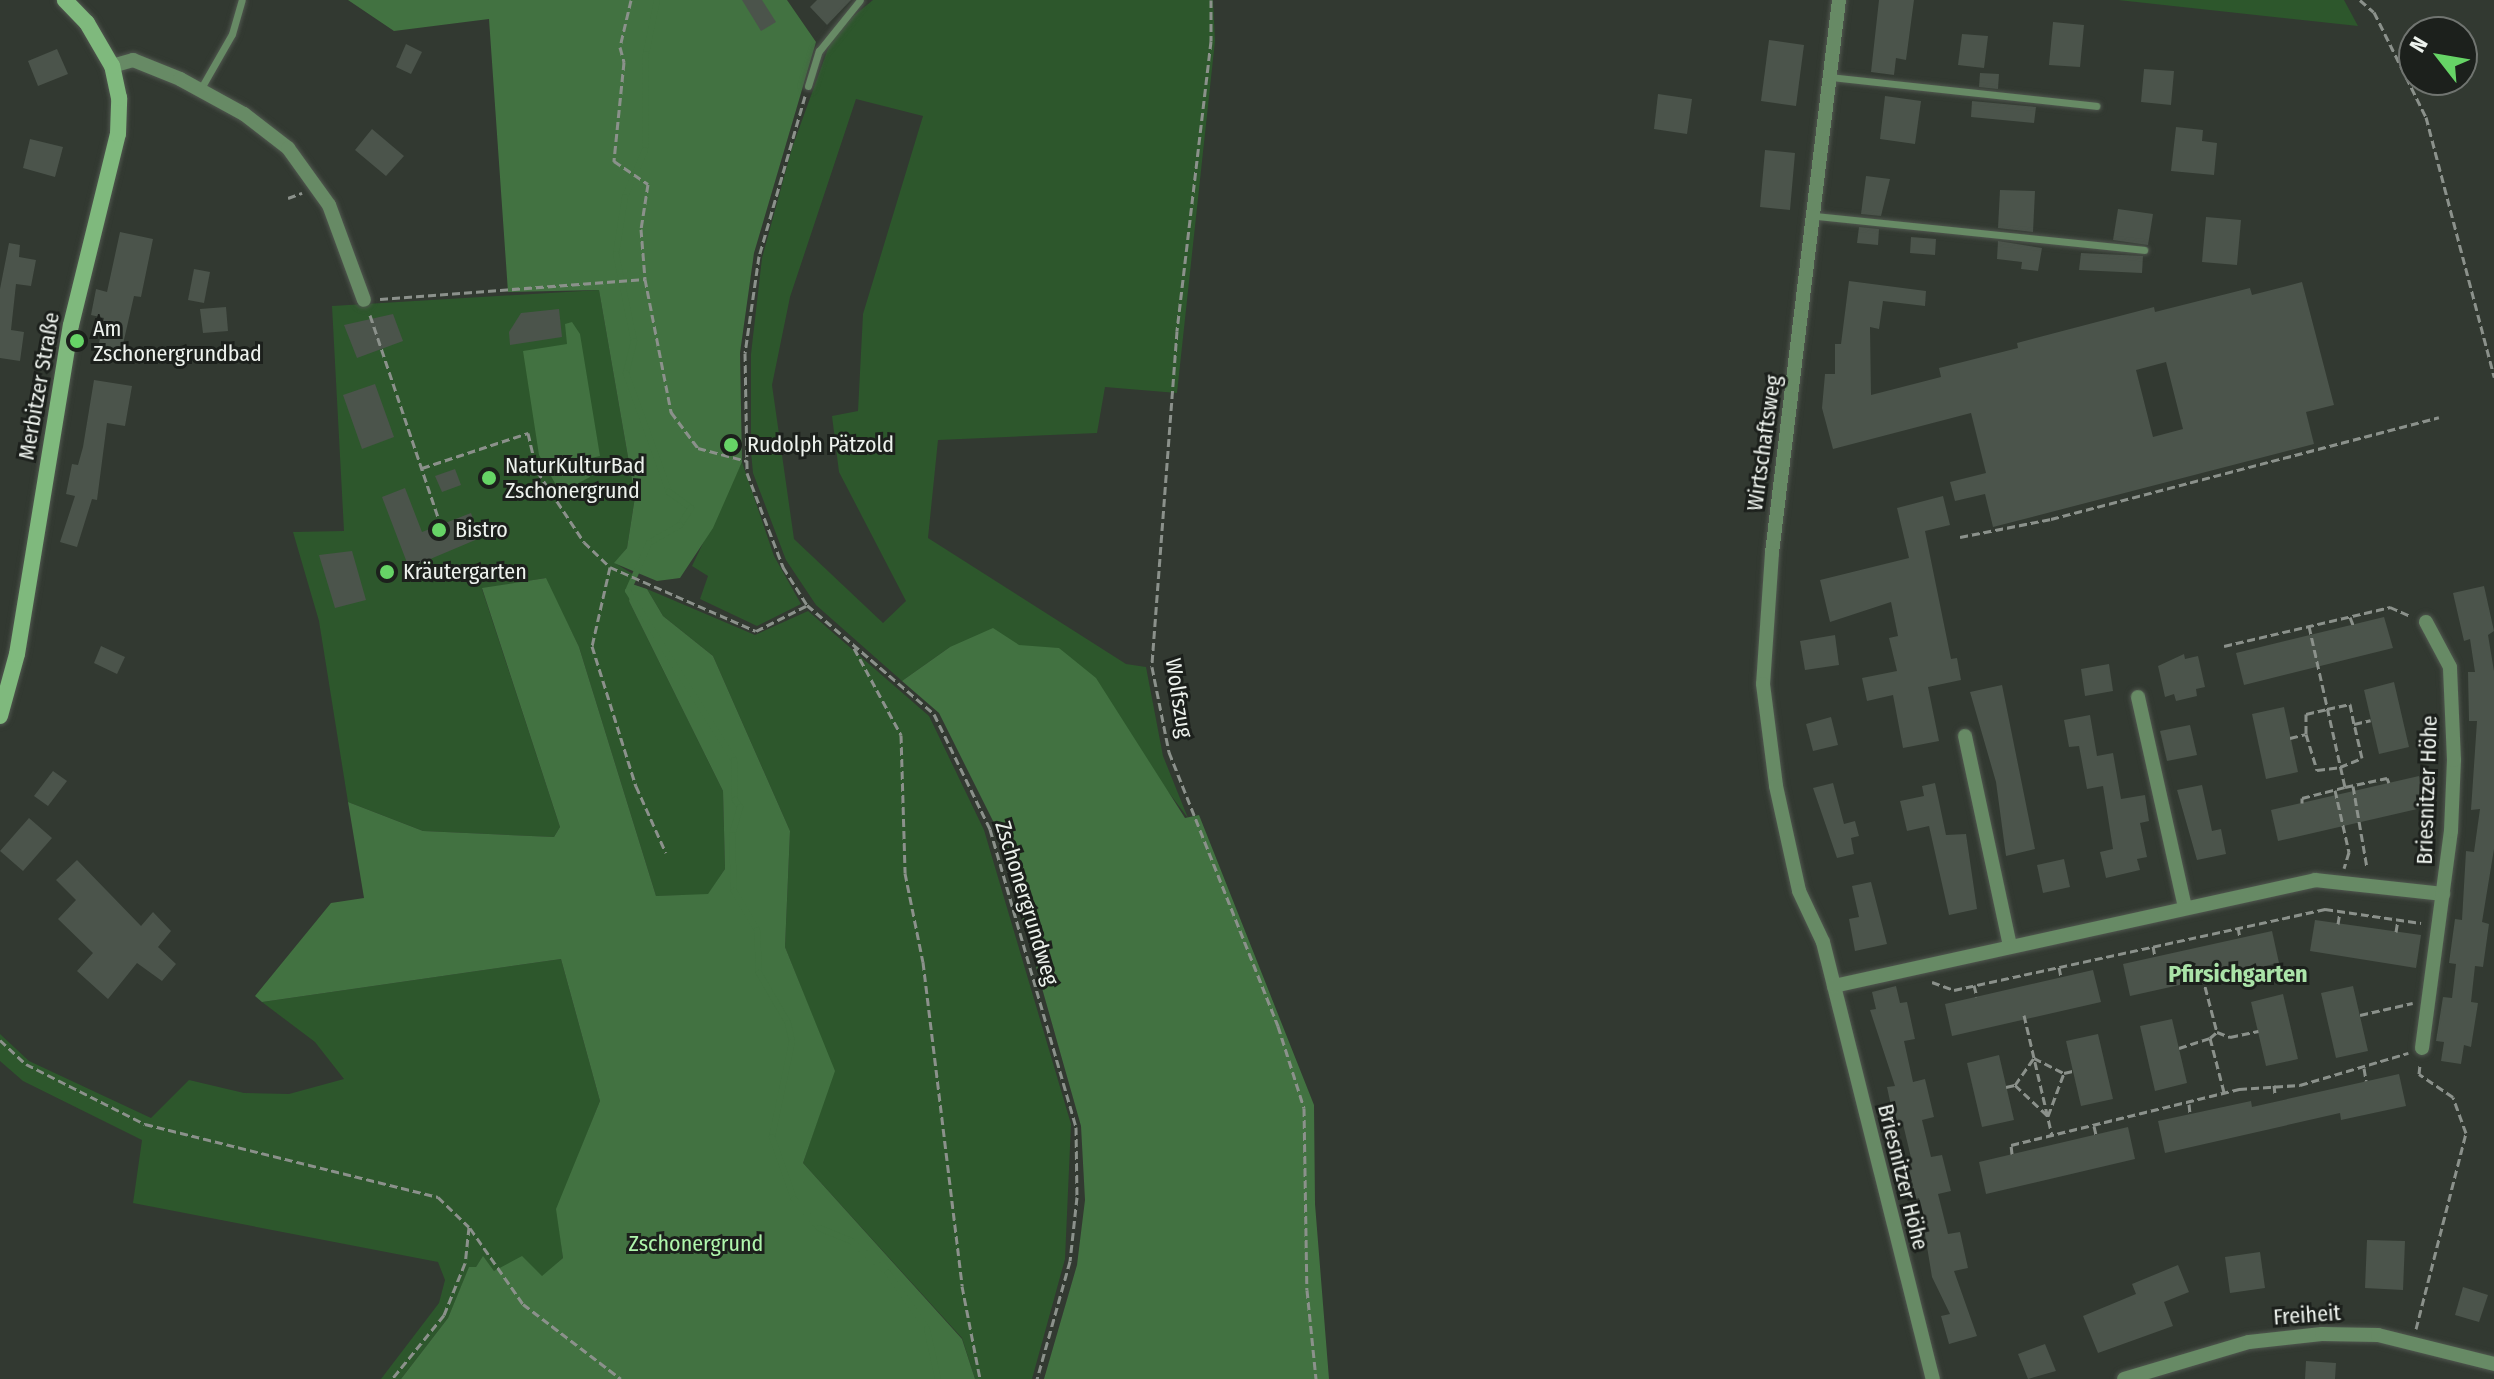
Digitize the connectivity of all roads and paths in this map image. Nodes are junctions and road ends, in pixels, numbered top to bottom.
1 (65, 0) edge
2 (242, 0) edge
3 (631, 0) edge
4 (860, 0) edge
5 (1211, 0) edge
6 (1839, 0) edge
7 (2360, 0) edge
8 (112, 66) junction
9 (1830, 77) junction
10 (808, 86) joint
11 (200, 90) junction
12 (2096, 106) dead end
13 (1816, 216) junction
14 (2144, 250) dead end
15 (645, 279) junction
16 (364, 300) junction
17 (2494, 377) edge
18 (2439, 417) dead end
19 (747, 461) junction
20 (422, 468) junction
21 (440, 523) dead end
22 (1960, 537) dead end
23 (610, 567) junction
24 (807, 605) junction
25 (2350, 617) junction
26 (2426, 622) joint
27 (2353, 625) dead end
28 (2309, 626) junction
29 (852, 644) junction
30 (2224, 646) dead end
31 (2138, 697) dead end
32 (2327, 709) junction
33 (0, 716) edge
34 (2371, 720) dead end
35 (2354, 724) junction
36 (2306, 734) junction
37 (1965, 736) dead end
38 (2290, 738) dead end
39 (2340, 767) junction
40 (2389, 783) dead end
41 (2353, 786) junction
42 (2345, 787) junction
43 (2335, 790) junction
44 (2302, 803) dead end
45 (666, 853) dead end
46 (2341, 880) junction
47 (2364, 883) junction
48 (1799, 891) joint
49 (2443, 894) junction
50 (2185, 907) junction
51 (2340, 912) junction
52 (2398, 920) junction
53 (2338, 924) dead end
54 (2439, 925) junction
55 (2238, 927) junction
56 (2396, 932) dead end
57 (2240, 938) dead end
58 (2010, 946) junction
59 (2153, 946) junction
60 (2155, 957) dead end
61 (2059, 967) junction
62 (1913, 968) junction
63 (2202, 975) dead end
64 (2061, 977) dead end
65 (1974, 985) junction
66 (1834, 986) junction
67 (1977, 997) dead end
68 (2428, 1002) junction
69 (2024, 1015) dead end
70 (2360, 1015) dead end
71 (2258, 1031) dead end
72 (2217, 1032) junction
73 (2210, 1038) junction
74 (0, 1040) edge
75 (2179, 1048) dead end
76 (2422, 1048) junction
77 (2034, 1058) junction
78 (2364, 1068) junction
79 (2073, 1071) dead end
80 (2064, 1073) junction
81 (2366, 1081) dead end
82 (2015, 1085) junction
83 (2274, 1085) junction
84 (2006, 1087) dead end
85 (2224, 1092) junction
86 (2275, 1095) dead end
87 (2189, 1104) junction
88 (2190, 1113) dead end
89 (2048, 1116) junction
90 (2094, 1126) junction
91 (2052, 1135) junction
92 (2096, 1135) dead end
93 (2012, 1154) dead end
94 (469, 1227) junction
95 (2413, 1341) junction
96 (2494, 1364) edge
97 (392, 1379) edge
98 (621, 1379) edge
99 (980, 1379) edge
100 (1037, 1379) edge
101 (1316, 1379) edge
102 (1933, 1379) edge
103 (2124, 1379) edge

1 - 8 street, Merbitzer Straße
2 - 11 lane
3 - 15 path
4 - 10 lane
5 - 101 path, Wolfszug
6 - 9 street, Wirtschaftsweg
7 - 17 path
8 - 11 street
8 - 33 street, Merbitzer Straße
9 - 12 lane
9 - 13 street, Wirtschaftsweg
10 - 19 path, Zschonergrundweg
11 - 16 street
13 - 14 lane
13 - 48 street, Wirtschaftsweg
15 - 16 path
15 - 19 path
16 - 20 path
18 - 22 path
19 - 24 path, Zschonergrundweg
20 - 21 path
20 - 23 path
23 - 24 path
23 - 45 path
24 - 29 path, Zschonergrundweg
25 - 26 path
25 - 27 path
25 - 28 path
26 - 49 street, Briesnitzer Höhe
28 - 30 path
28 - 32 path
29 - 99 path
29 - 100 path, Zschonergrundweg
31 - 50 street
32 - 35 path
32 - 36 path
32 - 39 path
34 - 35 path
35 - 39 path
36 - 38 path
36 - 39 path
37 - 58 street
39 - 42 path
40 - 41 path
41 - 42 path
41 - 47 path
42 - 43 path
43 - 44 path
43 - 46 path
46 - 47 street, Briesnitzer Höhe
46 - 50 street, Briesnitzer Höhe
47 - 49 street, Briesnitzer Höhe
48 - 66 street, Briesnitzer Höhe
49 - 54 street
50 - 58 street, Briesnitzer Höhe
51 - 52 path
51 - 53 path
51 - 55 path
52 - 54 path
52 - 56 path
54 - 68 street
55 - 57 path
55 - 59 path
58 - 62 street, Briesnitzer Höhe
59 - 60 path
59 - 61 path
61 - 64 path
61 - 65 path
62 - 65 path
62 - 66 street, Briesnitzer Höhe
63 - 72 path
65 - 67 path
66 - 102 street, Briesnitzer Höhe
68 - 70 path
68 - 76 street
69 - 77 path
71 - 72 path
72 - 73 path
73 - 75 path
73 - 85 path
74 - 94 path
76 - 78 path
76 - 95 path
77 - 80 path
77 - 82 path
77 - 89 path
78 - 81 path
78 - 83 path
79 - 80 path
80 - 89 path
82 - 84 path
82 - 89 path
83 - 85 path
83 - 86 path
85 - 87 path
87 - 88 path
87 - 90 path
89 - 91 path
90 - 91 path
90 - 92 path
91 - 93 path
94 - 97 path
94 - 98 path
95 - 96 street, Freiheit
95 - 103 street, Freiheit

